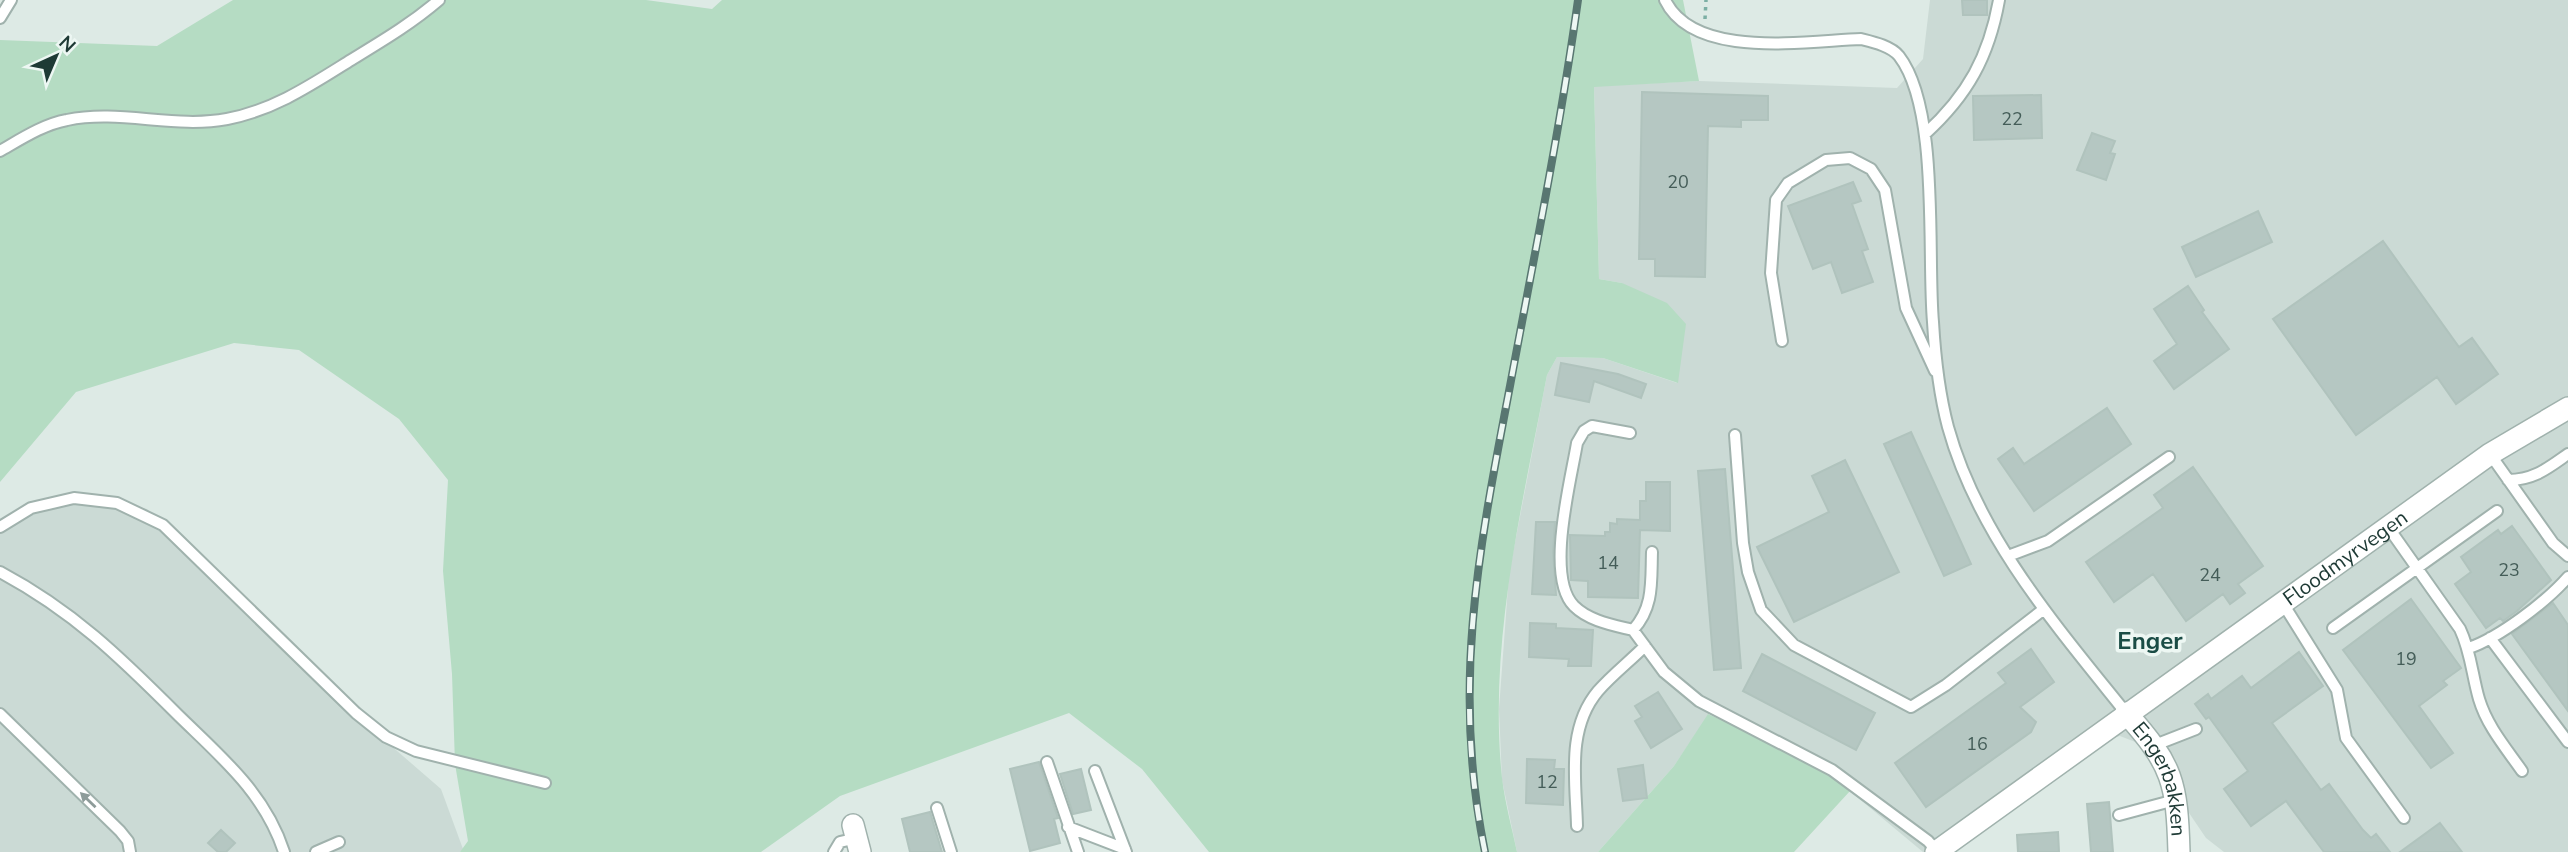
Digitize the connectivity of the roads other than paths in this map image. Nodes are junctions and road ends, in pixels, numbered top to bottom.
1 (11, 0) edge
2 (439, 0) edge
3 (1665, 0) edge
4 (1999, 0) edge
5 (0, 18) edge
6 (1925, 134) junction
7 (0, 151) edge
8 (1782, 341) dead end
9 (1940, 380) junction
10 (2568, 408) edge
11 (1630, 433) dead end
12 (1735, 435) dead end
13 (2490, 454) junction
14 (2568, 454) edge
15 (2169, 457) dead end
16 (2508, 480) junction
17 (2497, 511) dead end
18 (0, 527) edge
19 (2388, 527) junction
20 (1652, 552) dead end
21 (2008, 556) junction
22 (2568, 556) edge
23 (2418, 568) junction
24 (0, 572) edge
25 (2568, 577) edge
26 (2283, 602) junction
27 (2044, 610) junction
28 (2333, 628) dead end
29 (1633, 630) junction
30 (2490, 638) junction
31 (1645, 646) junction
32 (2469, 648) junction
33 (0, 713) edge
34 (2126, 713) junction
35 (2196, 729) dead end
36 (2568, 742) edge
37 (2155, 745) junction
38 (1046, 761) dead end
39 (1095, 771) dead end
40 (2522, 771) dead end
41 (545, 783) dead end
42 (2175, 800) junction
43 (937, 808) dead end
44 (2119, 815) dead end
45 (2404, 818) dead end
46 (1577, 826) dead end
47 (1068, 827) junction
48 (857, 838) edge
49 (340, 842) dead end
50 (1125, 850) edge
51 (130, 852) edge
52 (284, 852) edge
53 (316, 852) edge
54 (834, 852) edge
55 (951, 852) edge
56 (1078, 852) edge
57 (1936, 852) edge
58 (2179, 852) edge

1 - 5 lane
2 - 7 lane
3 - 6 lane
4 - 6 lane
6 - 9 lane
8 - 9 lane
9 - 21 lane
10 - 13 street, Floodmyrvegen
11 - 29 lane
12 - 27 lane
13 - 16 lane
13 - 19 street, Floodmyrvegen
14 - 16 lane
15 - 21 lane
16 - 22 lane
17 - 23 lane
18 - 41 lane
19 - 23 lane
19 - 26 street, Floodmyrvegen
20 - 29 lane
21 - 27 lane
23 - 28 lane
23 - 32 lane
24 - 52 lane
25 - 30 lane
26 - 34 street, Floodmyrvegen
26 - 45 lane
27 - 34 lane
29 - 31 lane
30 - 32 lane
30 - 36 lane
31 - 46 lane
31 - 57 lane
32 - 40 lane
51 -> 33 lane
34 - 37 street, Engerbakken
34 - 57 street, Floodmyrvegen
35 - 37 lane
37 - 42 street, Engerbakken
38 - 47 lane
39 - 50 lane
42 - 44 lane
42 - 58 street, Engerbakken
43 - 55 lane
47 - 50 lane
47 - 56 lane
48 - 54 lane
49 - 53 lane

